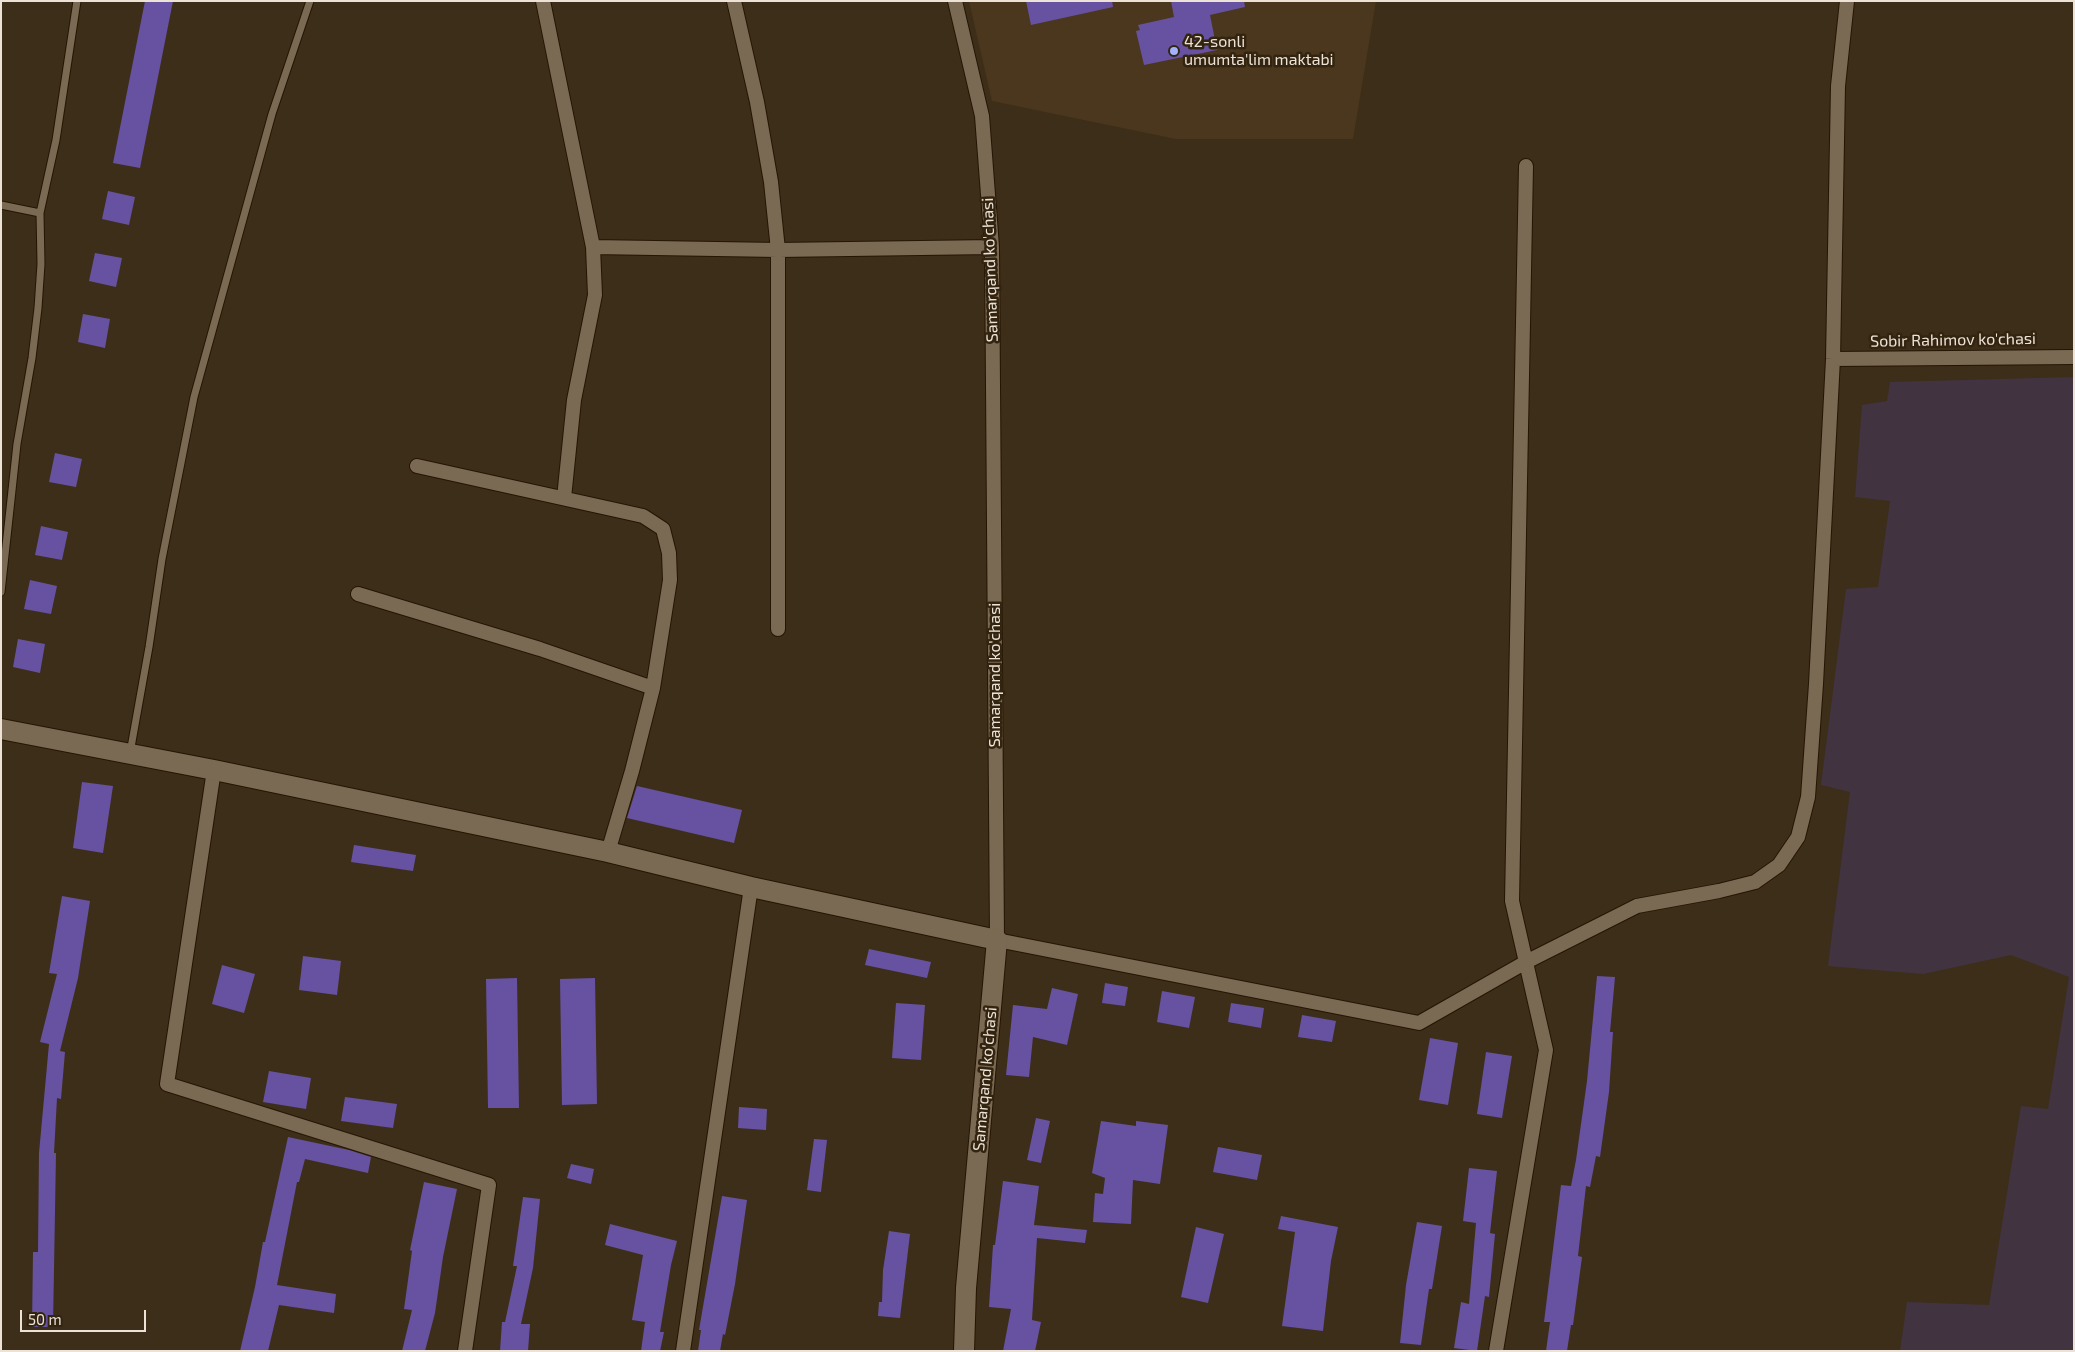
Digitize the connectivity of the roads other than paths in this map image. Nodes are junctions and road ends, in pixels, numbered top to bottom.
1 (78, 1) edge
2 (310, 1) edge
3 (543, 1) edge
4 (734, 1) edge
5 (955, 1) edge
6 (1847, 1) edge
7 (1526, 166) dead end
8 (1, 205) edge
9 (40, 213) junction
10 (593, 247) junction
11 (992, 247) junction
12 (778, 250) junction
13 (2074, 356) edge
14 (1832, 359) junction
15 (417, 466) dead end
16 (564, 498) junction
17 (1, 592) edge
18 (358, 594) dead end
19 (778, 629) dead end
20 (653, 688) junction
21 (1, 729) edge
22 (130, 753) junction
23 (214, 770) junction
24 (608, 852) junction
25 (751, 887) junction
26 (998, 940) junction
27 (1526, 962) junction
28 (465, 1351) edge
29 (683, 1351) edge
30 (964, 1351) edge
31 (1496, 1351) edge

1 - 9 lane
2 - 22 lane
3 - 10 street
4 - 12 street
5 - 11 street, Samarqand ko'chasi
6 - 14 street
7 - 27 street
8 - 9 lane
9 - 17 lane
10 - 12 street
10 - 16 street
11 - 12 street
11 - 26 street, Samarqand ko'chasi
12 - 19 street
13 - 14 street, Sobir Rahimov ko'chasi
14 - 27 street
15 - 16 street
16 - 20 street
18 - 20 street
20 - 24 street
21 - 22 street
22 - 23 street
23 - 24 street
23 - 28 street
24 - 25 street
25 - 26 street
25 - 29 street
26 - 27 street
26 - 30 street, Samarqand ko'chasi
27 - 31 street

